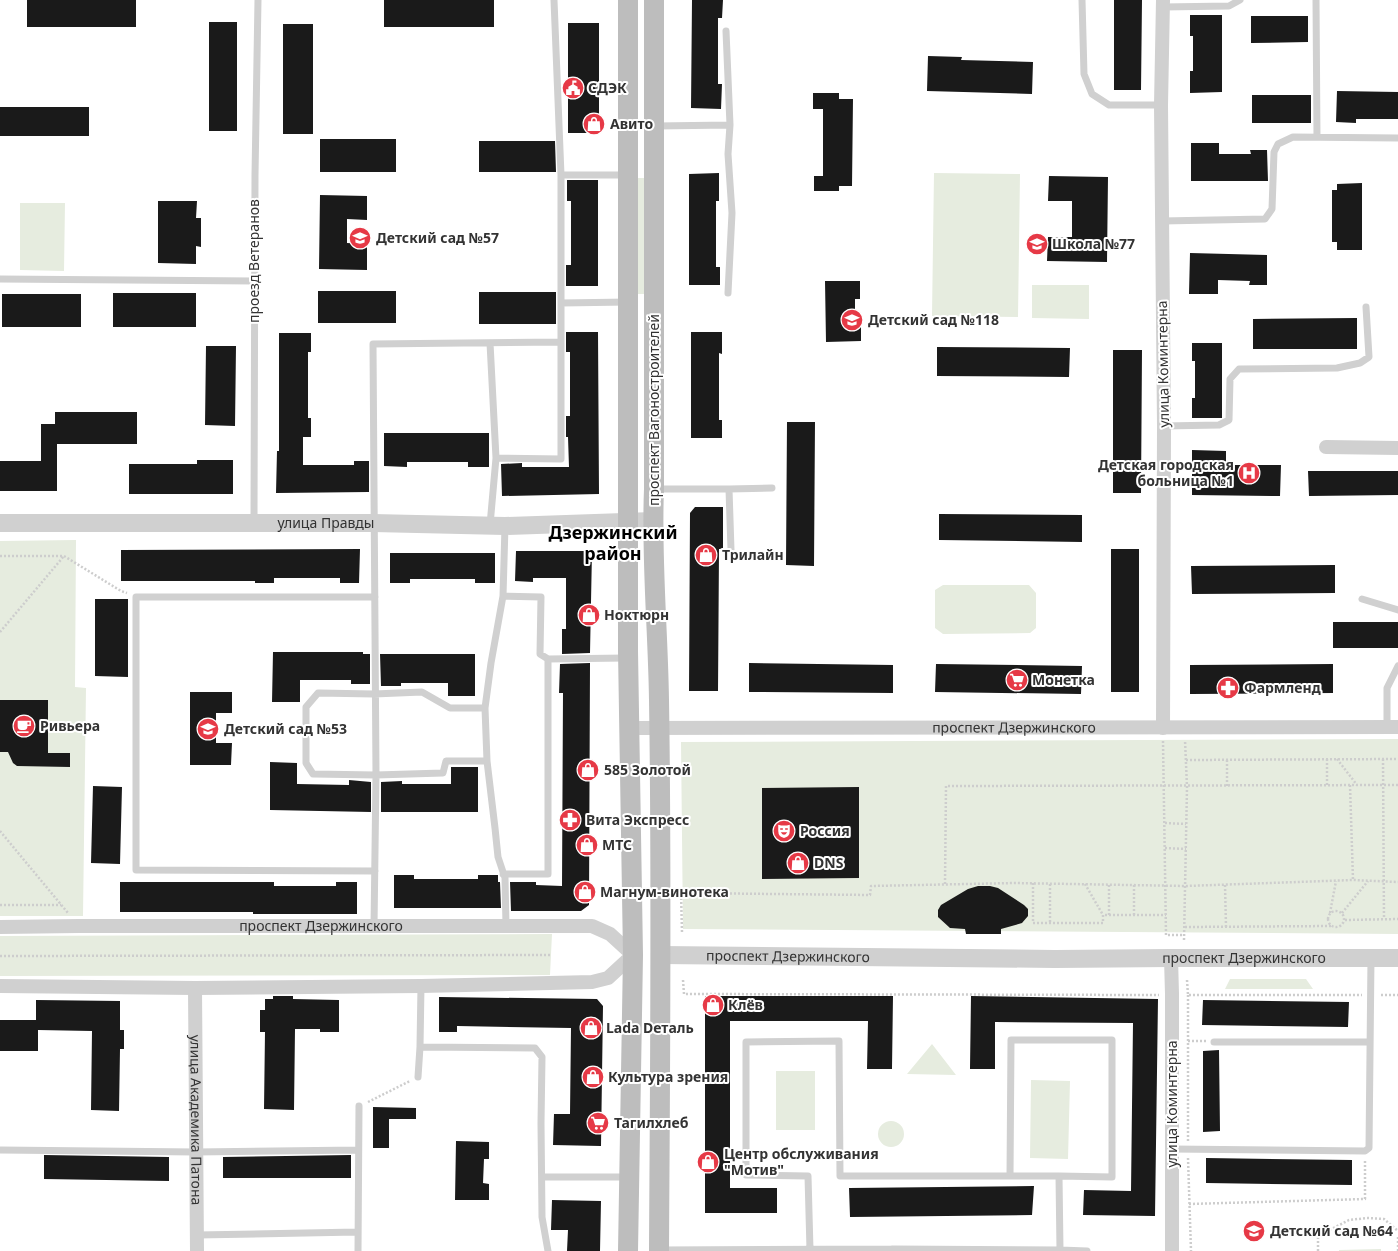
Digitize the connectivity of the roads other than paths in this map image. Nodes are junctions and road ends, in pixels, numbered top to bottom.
1 (258, 0) edge
2 (554, 0) edge
3 (628, 0) edge
4 (654, 0) edge
5 (1082, 0) edge
6 (1240, 0) edge
7 (1316, 0) edge
8 (1163, 4) edge
9 (726, 31) dead end
10 (1161, 105) junction
11 (730, 125) junction
12 (654, 126) junction
13 (1317, 137) junction
14 (1398, 138) edge
15 (561, 175) junction
16 (627, 175) junction
17 (1162, 221) junction
18 (0, 279) edge
19 (254, 281) junction
20 (728, 293) dead end
21 (628, 302) junction
22 (561, 303) junction
23 (1366, 307) dead end
24 (561, 342) junction
25 (490, 343) junction
26 (1164, 426) junction
27 (1326, 447) dead end
28 (1398, 448) edge
29 (496, 458) junction
30 (772, 488) dead end
31 (654, 489) junction
32 (729, 489) junction
33 (653, 521) junction
34 (628, 522) junction
35 (0, 523) edge
36 (254, 523) junction
37 (373, 523) junction
38 (497, 525) junction
39 (731, 550) dead end
40 (503, 596) junction
41 (375, 597) junction
42 (1362, 599) dead end
43 (1398, 610) edge
44 (629, 658) junction
45 (548, 659) junction
46 (1398, 666) edge
47 (374, 694) junction
48 (485, 708) junction
49 (658, 727) junction
50 (1393, 727) edge
51 (629, 728) junction
52 (1163, 728) junction
53 (487, 761) junction
54 (376, 775) junction
55 (375, 871) junction
56 (504, 874) junction
57 (506, 926) junction
58 (0, 927) edge
59 (374, 927) junction
60 (633, 955) junction
61 (660, 955) junction
62 (1171, 958) junction
63 (1371, 958) junction
64 (1398, 958) edge
65 (0, 986) edge
66 (421, 986) junction
67 (195, 988) junction
68 (1214, 1042) road end
69 (1370, 1042) junction
70 (420, 1047) junction
71 (418, 1077) road end
72 (359, 1106) road end
73 (1172, 1149) junction
74 (0, 1150) edge
75 (358, 1150) junction
76 (196, 1152) junction
77 (1010, 1176) junction
78 (1059, 1176) junction
79 (542, 1177) junction
80 (629, 1178) junction
81 (357, 1232) junction
82 (197, 1235) junction
83 (659, 1250) edge
84 (810, 1250) junction
85 (892, 1250) edge
86 (1060, 1250) edge
87 (197, 1251) edge
88 (358, 1251) edge
89 (548, 1251) edge
90 (628, 1251) edge
91 (1087, 1251) edge
92 (1172, 1251) edge

1 - 19 lane, проезд Ветеранов
2 - 15 lane
3 - 16 main road, проспект Вагоностроителей
4 - 12 main road, проспект Вагоностроителей
5 - 10 lane
6 - 8 lane
7 - 13 lane
8 - 10 street, улица Коминтерна
9 - 11 lane
10 - 17 street, улица Коминтерна
11 - 12 lane
11 - 20 lane
12 - 31 main road, проспект Вагоностроителей
13 - 14 lane
13 - 17 lane
15 - 16 lane
15 - 22 lane
16 - 21 main road, проспект Вагоностроителей
17 - 26 street, улица Коминтерна
18 - 19 lane
19 - 36 lane, проезд Ветеранов
21 - 22 lane
21 - 34 main road, проспект Вагоностроителей
22 - 24 lane
23 - 26 lane
24 - 25 lane
24 - 29 lane
25 - 29 lane
25 - 37 lane
26 - 52 street, улица Коминтерна
27 - 28 street
29 - 38 lane
30 - 32 lane
31 - 32 lane
31 - 33 main road, проспект Вагоностроителей
32 - 39 lane
33 - 34 street, улица Правды
33 - 49 main road, проспект Вагоностроителей
34 - 38 street, улица Правды
34 - 44 main road, проспект Вагоностроителей
35 - 36 street, улица Правды
36 - 37 street, улица Правды
37 - 38 street, улица Правды
37 - 41 lane
38 - 40 lane
40 - 45 lane
40 - 48 lane
41 - 47 lane
41 - 55 lane
42 - 43 lane
44 - 45 lane
44 - 51 main road, проспект Вагоностроителей
45 - 56 lane
46 - 50 lane
47 - 48 lane
47 - 54 lane
47 - 54 lane
48 - 53 lane
49 - 51 street, проспект Дзержинского
49 - 52 street, проспект Дзержинского
49 - 61 main road, проспект Вагоностроителей
50 - 52 street, проспект Дзержинского
51 - 60 main road, проспект Вагоностроителей
53 - 54 lane
53 - 56 lane
54 - 55 lane
55 - 59 lane
56 - 57 lane
57 - 59 street, проспект Дзержинского
57 - 60 street, проспект Дзержинского
58 - 59 street, проспект Дзержинского
60 - 61 main road, проспект Дзержинского
60 - 66 street
60 - 80 main road, проспект Вагоностроителей
61 - 62 street, проспект Дзержинского
61 - 83 main road, проспект Вагоностроителей
62 - 63 street, проспект Дзержинского
62 - 73 street, улица Коминтерна
63 - 64 street, проспект Дзержинского
63 - 69 lane
65 - 67 street
66 - 67 street
66 - 70 lane
67 - 76 street, улица Академика Патона
68 - 69 lane
69 - 73 lane
70 - 71 lane
70 - 79 lane
72 - 75 lane
73 - 92 street, улица Коминтерна
74 - 76 lane
75 - 76 lane
75 - 81 lane
76 - 82 street, улица Академика Патона
77 - 78 lane
77 - 78 lane
77 - 84 lane
78 - 86 lane
79 - 80 lane
79 - 89 lane
80 - 90 main road, проспект Вагоностроителей
81 - 82 lane
81 - 88 lane
82 - 87 street, улица Академика Патона
83 - 84 lane
84 - 85 lane
85 - 86 lane
86 - 91 lane

